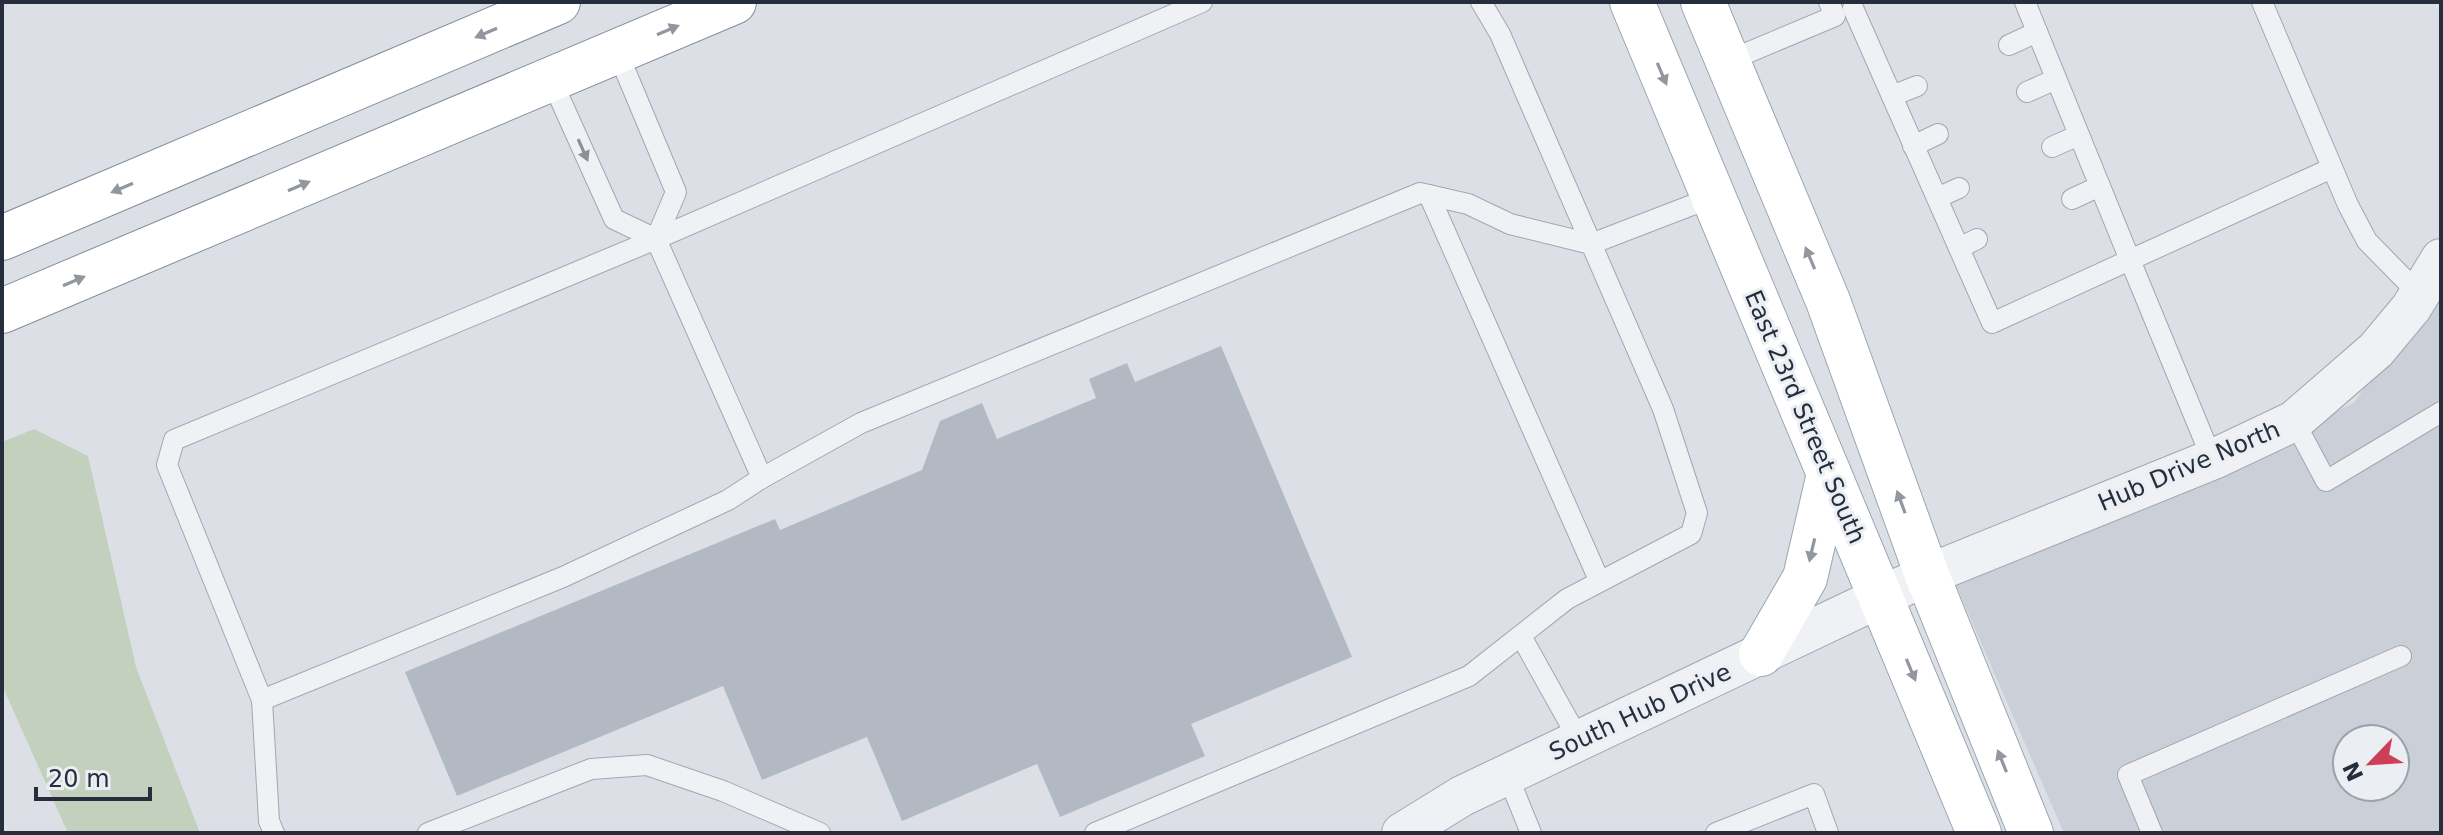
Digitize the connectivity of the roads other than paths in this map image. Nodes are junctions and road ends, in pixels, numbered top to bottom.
1 (558, 2) edge
2 (734, 2) edge
3 (1202, 2) edge
4 (1481, 2) edge
5 (1632, 2) edge
6 (1703, 2) edge
7 (2025, 2) edge
8 (2262, 2) edge
9 (1846, 7) edge
10 (2037, 32) junction
11 (2009, 45) dead end
12 (617, 51) junction
13 (1728, 61) junction
14 (551, 79) junction
15 (2056, 79) junction
16 (1917, 86) dead end
17 (2027, 92) dead end
18 (1892, 96) junction
19 (1938, 134) dead end
20 (2079, 135) junction
21 (1913, 146) junction
22 (2052, 147) dead end
23 (2332, 168) junction
24 (2100, 186) junction
25 (1959, 188) dead end
26 (1429, 195) junction
27 (1713, 197) junction
28 (1937, 198) junction
29 (2072, 199) dead end
30 (2, 238) edge
31 (656, 239) junction
32 (1591, 244) junction
33 (2441, 259) edge
34 (2130, 260) junction
35 (2419, 294) junction
36 (2, 311) edge
37 (2441, 412) edge
38 (2294, 421) junction
39 (2212, 459) junction
40 (1829, 474) junction
41 (762, 478) junction
42 (1927, 575) junction
43 (1599, 580) junction
44 (1881, 598) junction
45 (1521, 636) junction
46 (1761, 654) junction
47 (2401, 656) dead end
48 (262, 700) junction
49 (1579, 740) junction
50 (1507, 774) junction
51 (274, 833) edge
52 (428, 833) edge
53 (820, 833) edge
54 (1095, 833) edge
55 (1402, 833) edge
56 (1531, 833) edge
57 (1716, 833) edge
58 (1828, 833) edge
59 (1979, 833) edge
60 (2031, 833) edge
61 (2152, 833) edge

1 -> 30 main road
12 -> 2 main road
3 - 31 lane
4 - 32 lane
5 -> 27 main road, East 23rd Street South
6 - 13 main road
7 - 10 lane
8 - 23 lane
9 - 13 lane
9 - 18 lane
10 - 11 lane
10 - 15 lane
12 - 14 main road
12 - 31 lane
42 -> 13 main road
14 -> 31 lane
36 -> 14 main road
15 - 17 lane
15 - 20 lane
16 - 18 lane
18 - 21 lane
19 - 21 lane
20 - 22 lane
20 - 24 lane
21 - 28 lane
23 - 34 lane
23 - 35 lane
24 - 29 lane
24 - 34 lane
25 - 28 lane
26 - 32 lane
26 - 41 lane
26 - 43 lane
27 - 32 lane
27 - 40 main road, East 23rd Street South
28 - 34 lane
31 - 41 lane
31 - 48 lane
32 - 43 lane
33 - 35 street, Hub Drive North
34 - 39 lane
35 - 38 street, Hub Drive North
37 - 38 lane
38 - 39 street, Hub Drive North
39 - 42 street, Hub Drive North
40 - 44 main road, East 23rd Street South
40 -> 46 main road
41 - 48 lane
42 - 44 street, Hub Drive North
60 -> 42 main road
43 - 45 lane
44 - 46 street, South Hub Drive
44 -> 59 main road, East 23rd Street South
45 - 49 lane
45 - 54 lane
46 - 49 street, South Hub Drive
47 - 61 lane
48 - 51 lane
49 - 50 street, South Hub Drive
50 - 55 street, South Hub Drive
50 - 56 lane
52 - 53 lane
57 - 58 lane

